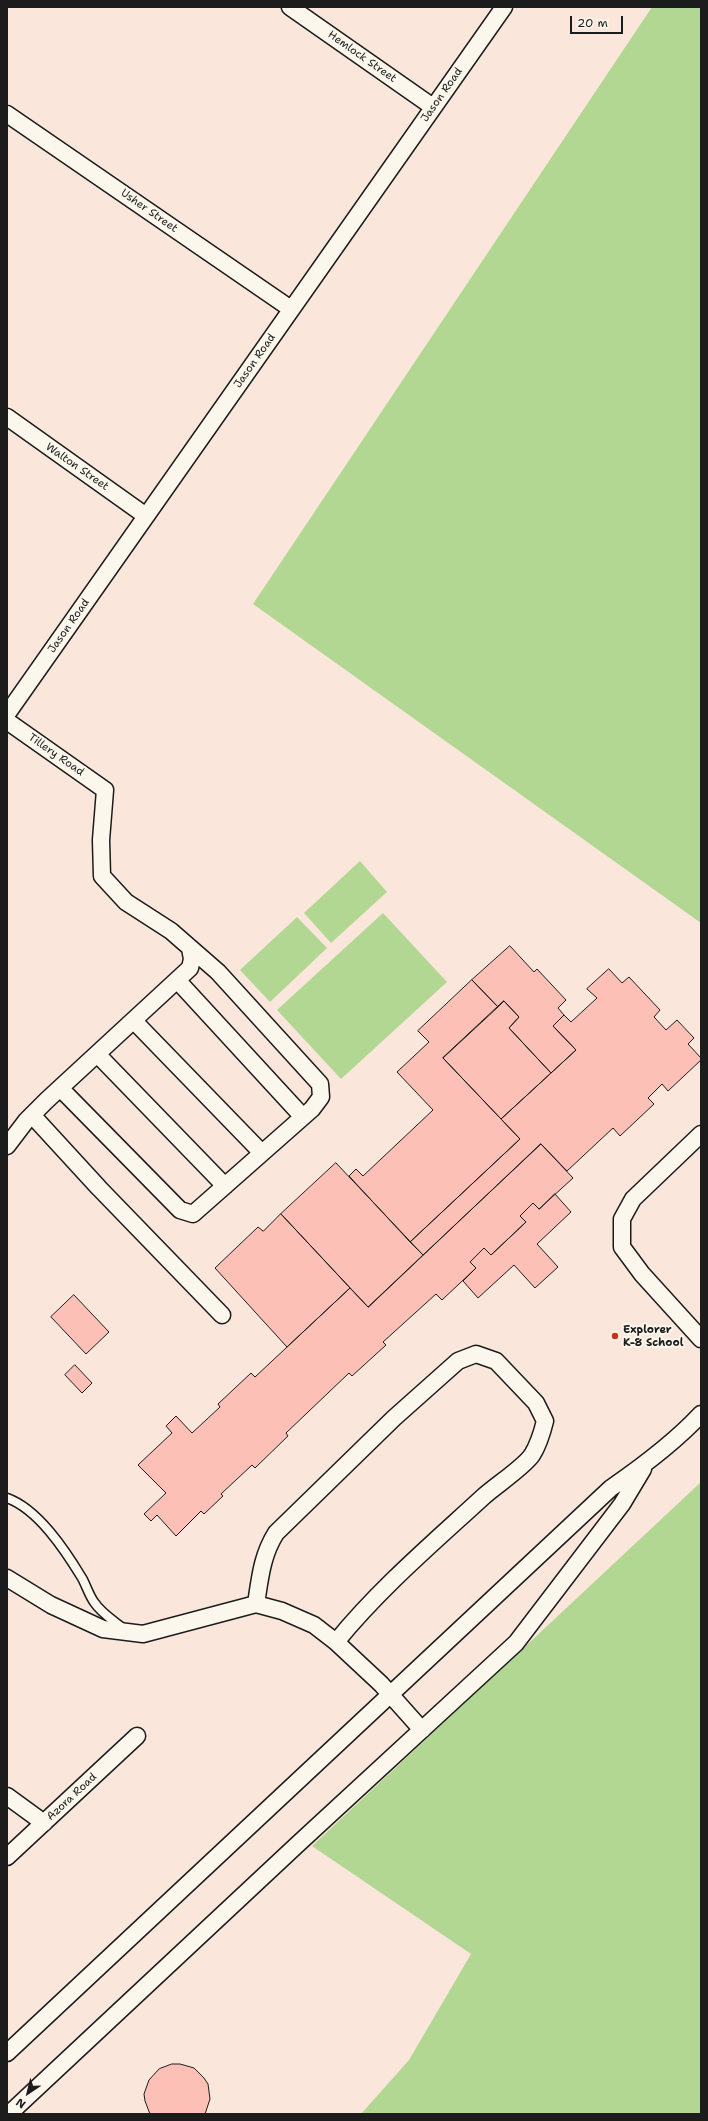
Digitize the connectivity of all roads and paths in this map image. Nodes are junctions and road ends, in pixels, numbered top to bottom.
1 (290, 7) edge
2 (504, 7) edge
3 (433, 107) junction
4 (7, 114) edge
5 (291, 309) junction
6 (7, 417) edge
7 (146, 516) junction
8 (7, 714) edge
9 (7, 721) edge
10 (190, 948) junction
11 (177, 980) junction
12 (134, 1021) junction
13 (98, 1055) junction
14 (61, 1089) junction
15 (32, 1115) junction
16 (303, 1117) junction
17 (701, 1134) edge
18 (7, 1146) edge
19 (262, 1153) junction
20 (225, 1186) junction
21 (222, 1315) dead end
22 (701, 1339) edge
23 (701, 1414) edge
24 (646, 1464) junction
25 (7, 1498) edge
26 (7, 1578) edge
27 (256, 1604) junction
28 (130, 1632) junction
29 (336, 1642) junction
30 (392, 1695) junction
31 (422, 1730) junction
32 (137, 1736) dead end
33 (7, 1796) edge
34 (44, 1823) junction
35 (7, 1857) edge
36 (7, 2053) edge
37 (9, 2114) edge

1 - 3 street, Hemlock Street
2 - 3 street, Jason Road
3 - 5 street, Jason Road
4 - 5 street, Usher Street
5 - 7 street, Jason Road
6 - 7 street, Walton Street
7 - 8 street, Jason Road
9 - 10 street, Tillery Road
10 - 11 street
10 - 16 street
11 - 12 street
11 - 16 street
12 - 13 street
12 - 19 street
13 - 14 street
13 - 20 street
14 - 15 street
14 - 20 street
15 - 18 street
15 - 21 street
16 - 19 street
17 - 22 street
19 - 20 street
23 - 24 street
24 - 30 street
24 - 31 street
25 - 28 lane
26 - 28 street
27 - 28 street
27 - 29 street
27 - 29 street
29 - 30 street
30 - 31 street
30 - 36 street
31 - 37 street
32 - 34 street, Azora Road
33 - 34 street
34 - 35 street, Azora Road

